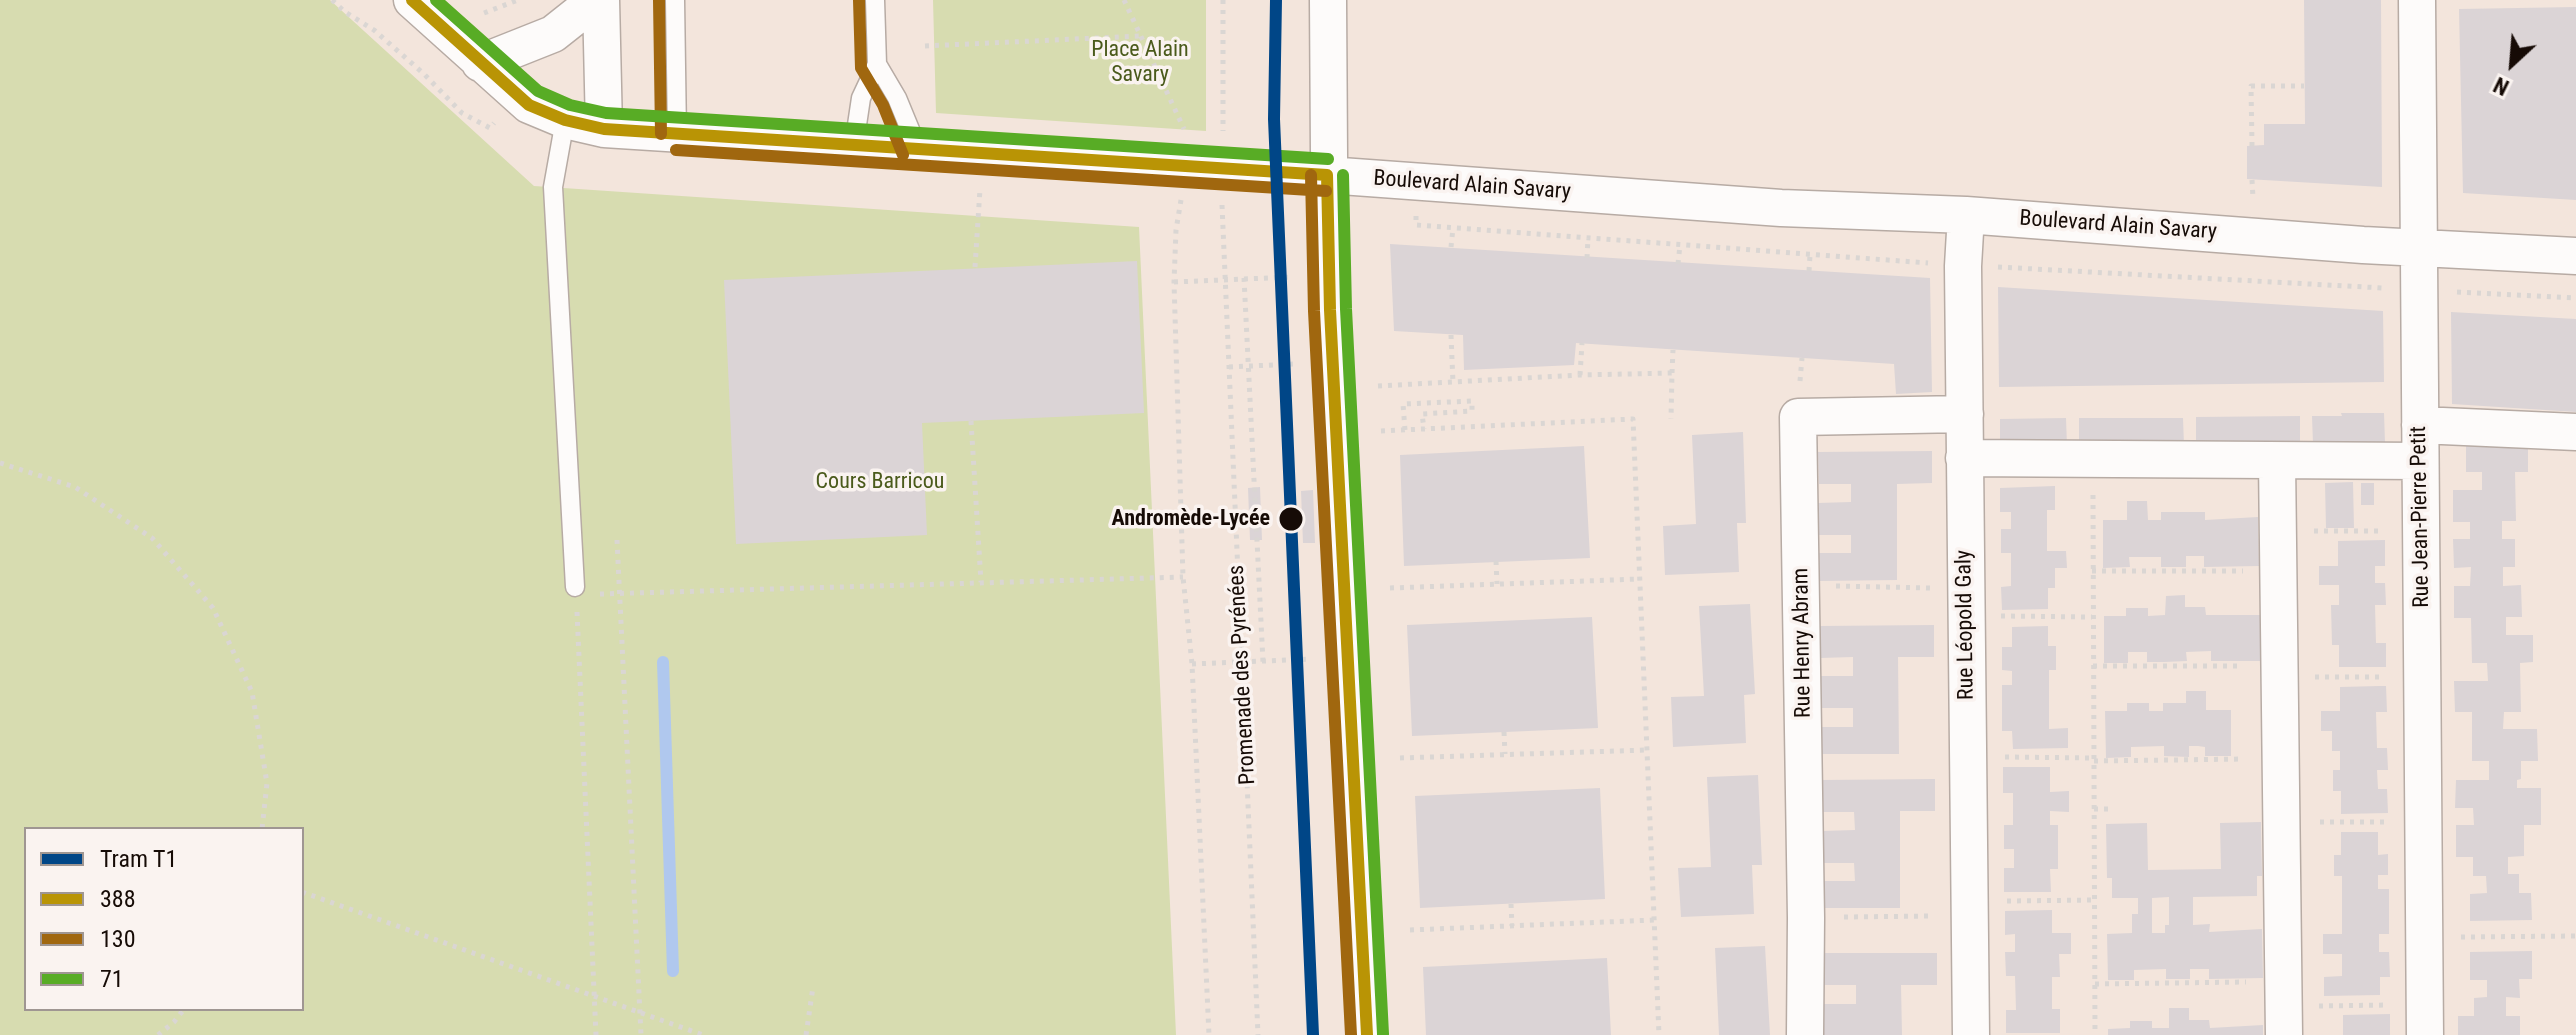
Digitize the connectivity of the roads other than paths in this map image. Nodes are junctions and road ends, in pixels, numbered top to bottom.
1 (412, 0) edge
2 (598, 0) edge
3 (675, 0) edge
4 (875, 0) edge
5 (1328, 0) edge
6 (2417, 0) edge
7 (480, 63) junction
8 (877, 64) junction
9 (565, 120) junction
10 (604, 129) junction
11 (677, 134) junction
12 (854, 145) junction
13 (918, 149) junction
14 (1327, 175) junction
15 (1966, 215) junction
16 (2420, 248) junction
17 (2576, 256) edge
18 (1965, 414) junction
19 (2420, 425) junction
20 (2576, 432) edge
21 (1964, 458) junction
22 (2277, 461) junction
23 (2420, 461) junction
24 (576, 591) road end
25 (1367, 1035) edge
26 (1805, 1035) edge
27 (1971, 1035) edge
28 (2284, 1035) edge
29 (2425, 1035) edge

1 - 7 street, Boulevard Alain Savary
2 - 7 street
2 - 10 street
3 - 11 lane
4 - 8 lane
5 - 14 street
6 - 16 street, Rue Jean-Pierre Petit
7 - 9 street, Boulevard Alain Savary
8 - 12 lane
8 - 13 lane
9 - 10 street, Boulevard Alain Savary
9 - 24 lane
10 - 11 street, Boulevard Alain Savary
11 - 12 street, Boulevard Alain Savary
12 - 13 street, Boulevard Alain Savary
13 - 14 street, Boulevard Alain Savary
14 - 15 street, Boulevard Alain Savary
14 - 25 street
15 - 16 street, Boulevard Alain Savary
15 - 18 street, Rue Léopold Galy
16 - 17 street, Boulevard Alain Savary
16 - 19 street, Rue Jean-Pierre Petit
18 - 21 street, Rue Léopold Galy
18 - 26 street, Rue Henry Abram
19 - 20 street
19 - 23 street, Rue Jean-Pierre Petit
21 - 22 street
21 - 27 street, Rue Léopold Galy
22 - 23 street
22 - 28 street
23 - 29 street, Rue Jean-Pierre Petit

